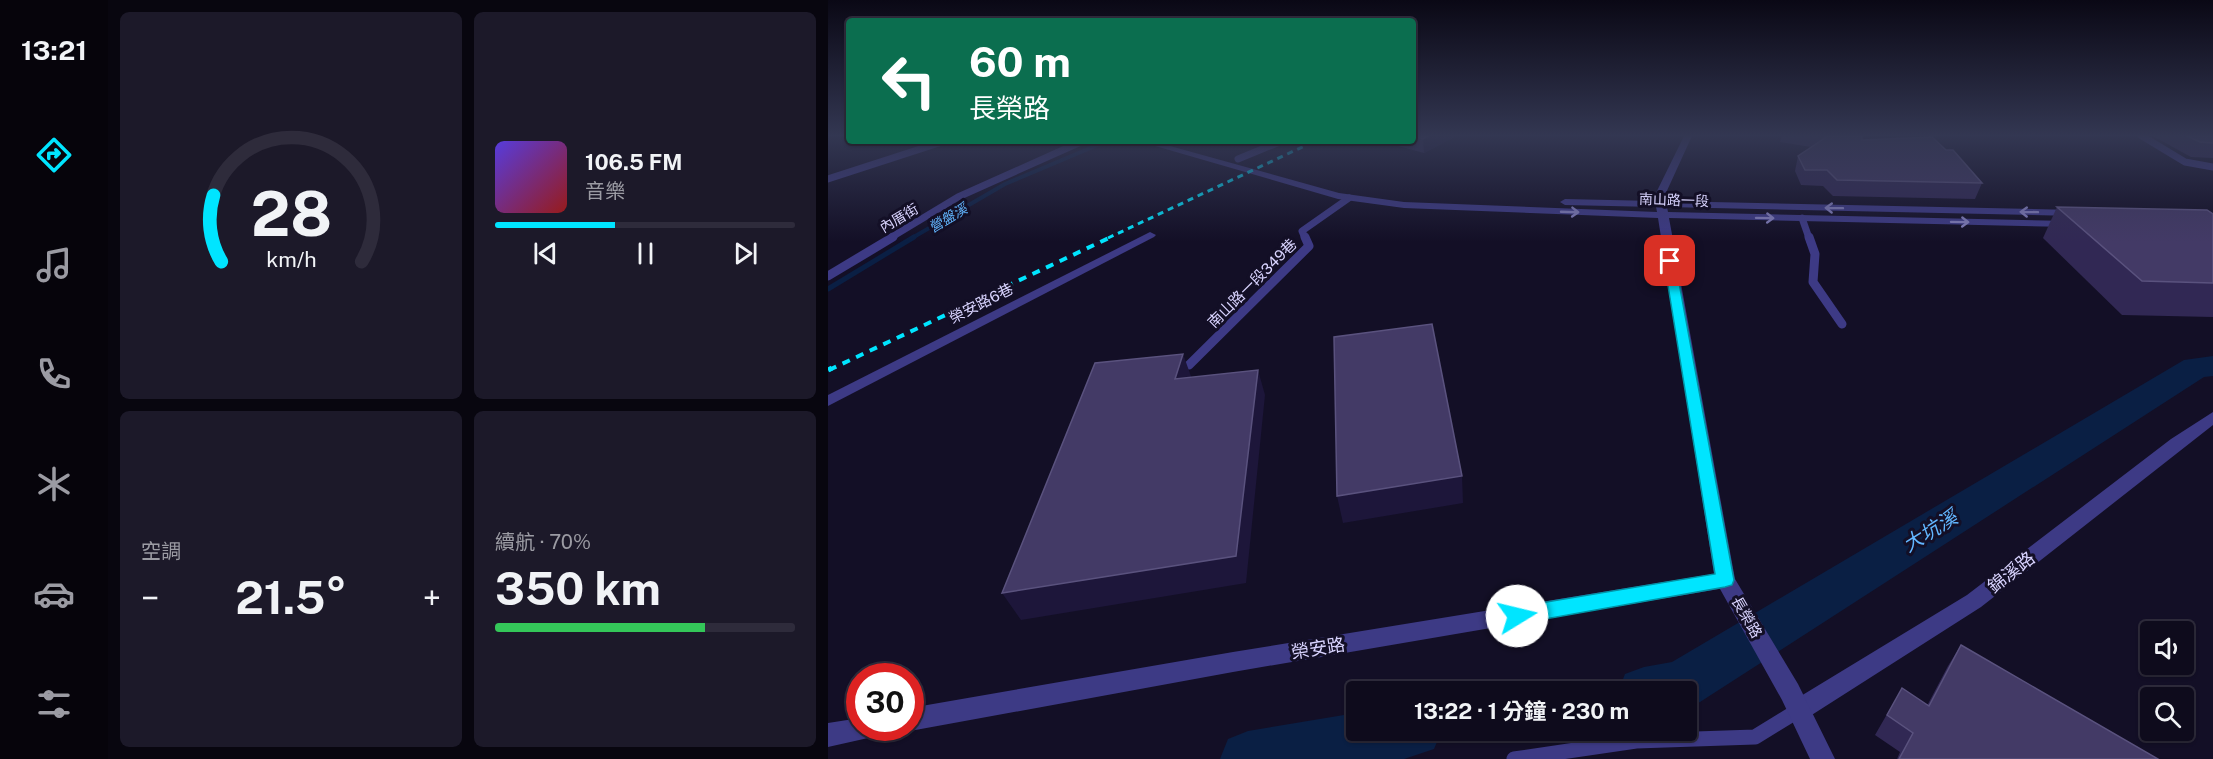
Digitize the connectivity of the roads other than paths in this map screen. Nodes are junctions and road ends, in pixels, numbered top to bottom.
1 (851, 171) edge
2 (1016, 171) edge
3 (1252, 171) edge
4 (1283, 171) edge
5 (1671, 171) edge
6 (828, 179) edge
7 (1349, 198) junction
8 (1661, 209) junction
9 (1802, 218) junction
10 (1150, 235) dead end
11 (828, 276) edge
12 (1842, 324) dead end
13 (1189, 365) dead end
14 (828, 400) edge
15 (2213, 417) edge
16 (1725, 580) junction
17 (1795, 701) junction
18 (924, 717) edge
19 (846, 732) edge
20 (828, 735) edge
21 (1514, 759) edge
22 (1823, 759) edge

1 - 6 lane
2 - 11 lane, 內厝街
3 - 7 street, 南山路一段
4 - 8 street, 南山路一段
5 - 8 street
7 -> 8 street, 南山路一段
7 - 13 lane, 南山路一段349巷
8 -> 9 street, 南山路一段
9 -> 8 street, 南山路一段
8 - 16 street, 長榮路
9 - 12 lane
10 - 14 street, 榮安路6巷
15 - 17 street, 錦溪路
16 - 17 street, 長榮路
16 - 18 street, 榮安路
17 - 21 lane
17 - 22 street, 長榮路
19 - 20 street

